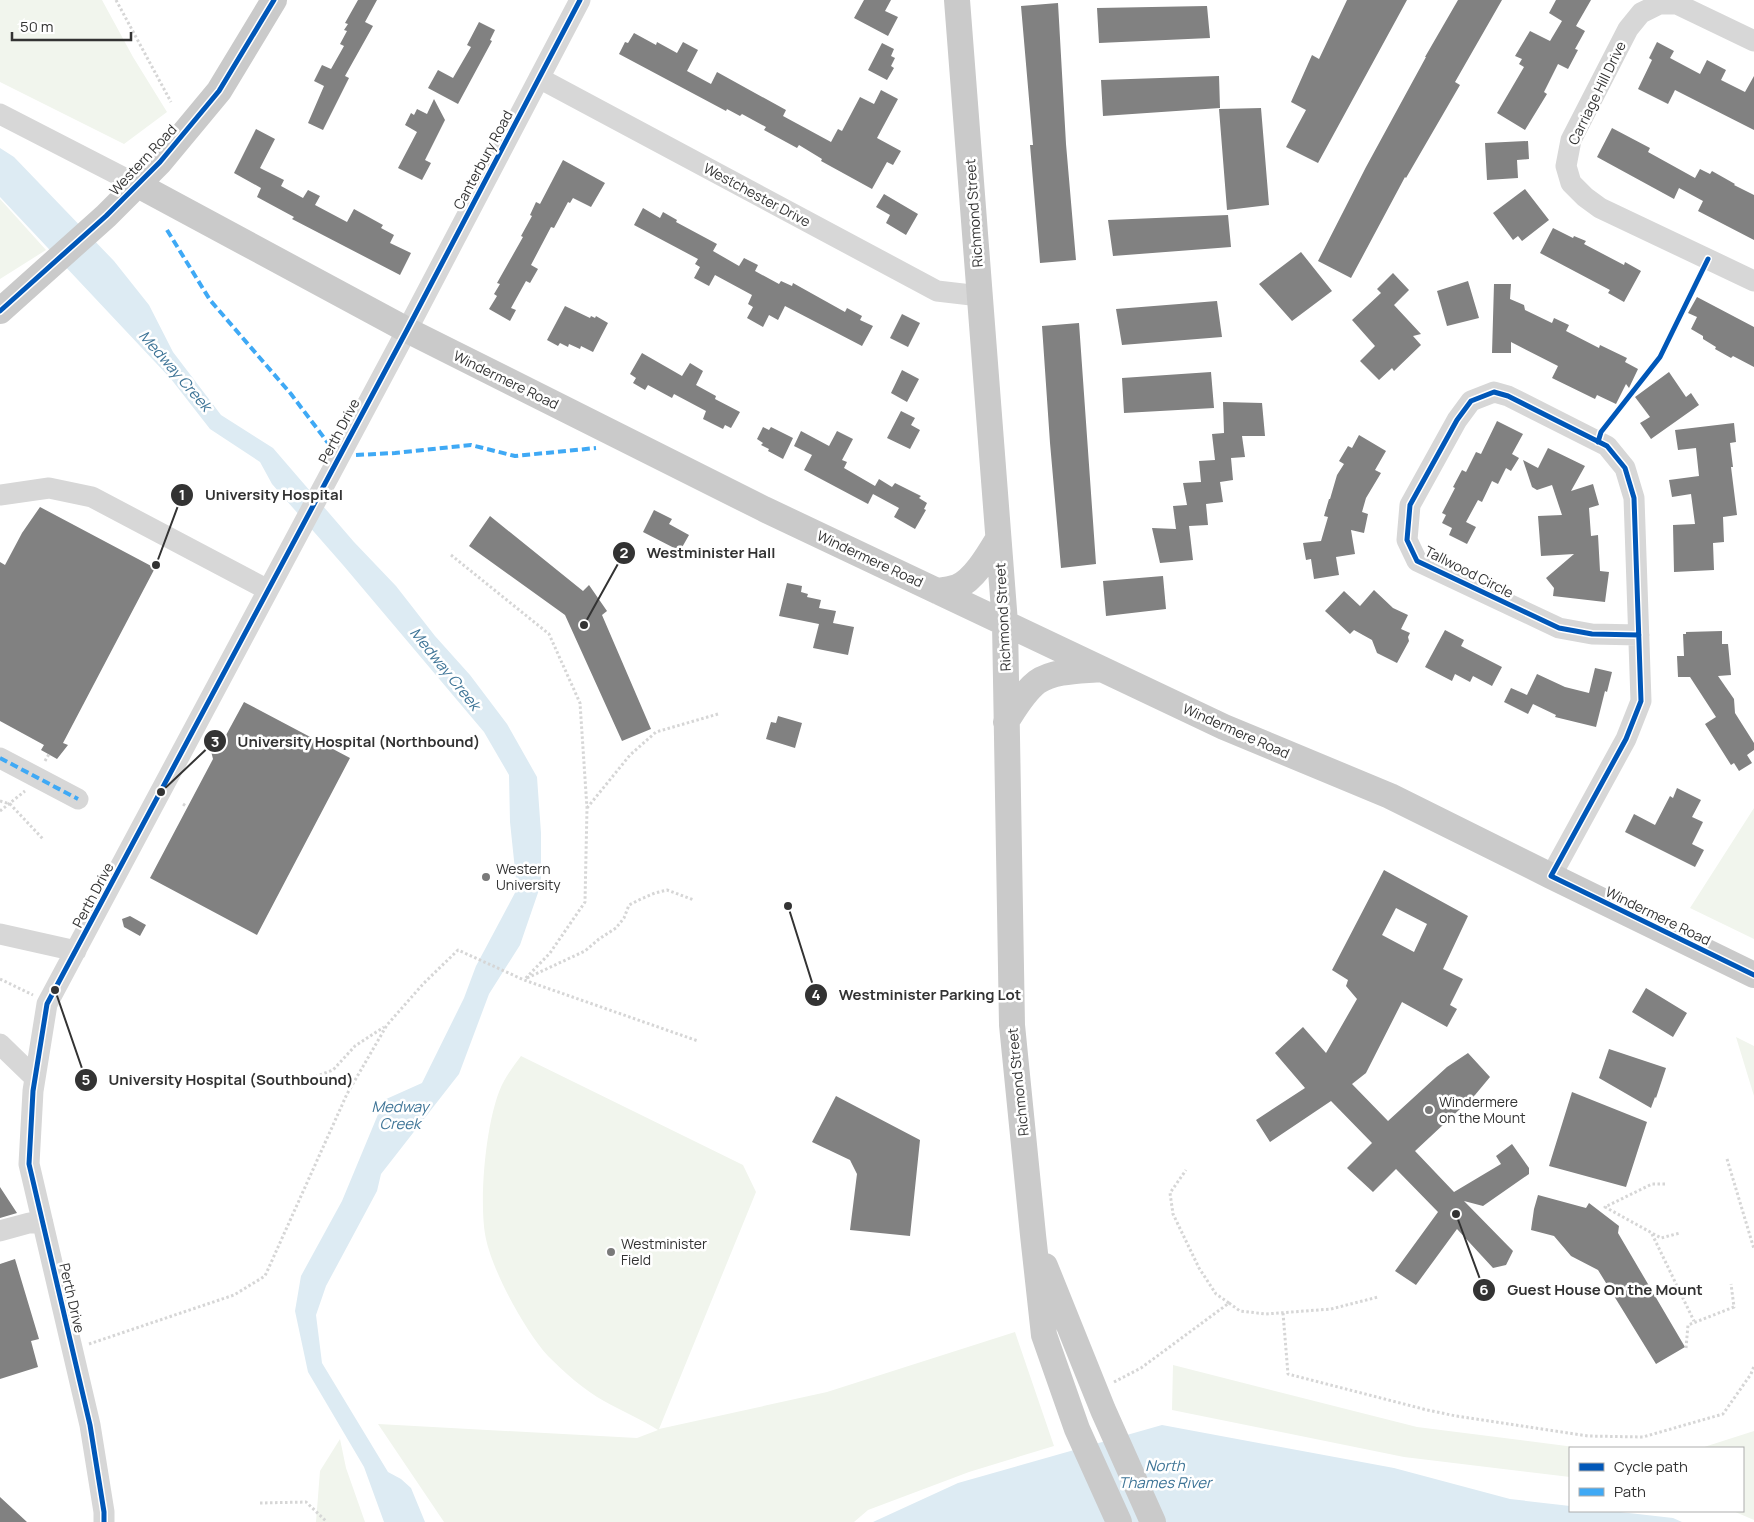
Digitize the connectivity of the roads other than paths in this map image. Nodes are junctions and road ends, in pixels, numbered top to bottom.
1 (274, 0) edge
2 (580, 0) edge
3 (957, 0) edge
4 (1754, 41) edge
5 (539, 78) junction
6 (0, 114) edge
7 (138, 185) junction
8 (1754, 281) edge
9 (980, 296) junction
10 (0, 311) edge
11 (406, 330) junction
12 (0, 495) edge
13 (998, 539) junction
14 (268, 590) junction
15 (937, 591) junction
16 (1005, 623) junction
17 (1639, 634) junction
18 (1101, 669) junction
19 (1006, 722) junction
20 (0, 758) edge
21 (78, 799) dead end
22 (1551, 876) junction
23 (0, 934) edge
24 (76, 952) junction
25 (1754, 975) edge
26 (0, 1044) edge
27 (35, 1078) junction
28 (42, 1223) junction
29 (0, 1231) edge
30 (1033, 1235) junction
31 (104, 1522) edge
32 (1119, 1522) edge
33 (1152, 1522) edge

1 - 7 main road, Western Road
2 - 5 street, Canterbury Road
3 - 9 main road, Richmond Street
4 - 8 street, Carriage Hill Drive
5 - 9 street, Westchester Drive
5 - 11 street, Canterbury Road
6 - 7 street, Windermere Road
7 - 10 main road, Western Road
7 - 11 main road, Windermere Road
9 - 13 main road, Richmond Street
11 - 14 street, Perth Drive
11 - 15 main road, Windermere Road
12 - 14 street
13 - 15 main road
13 - 16 main road, Richmond Street
14 - 24 street, Perth Drive
15 - 16 main road, Windermere Road
16 - 18 main road, Windermere Road
16 - 19 main road, Richmond Street
17 - 17 street, Tallwood Circle
17 - 22 street, Tallwood Circle
18 - 19 main road
18 - 22 main road, Windermere Road
19 - 30 main road, Richmond Street
20 - 21 street
22 - 25 main road, Windermere Road
23 - 24 street
24 - 27 street, Perth Drive
26 - 27 street
27 - 28 street, Perth Drive
28 - 29 street
28 - 31 street, Perth Drive
30 - 32 main road, Richmond Street
30 - 33 main road, Richmond Street

